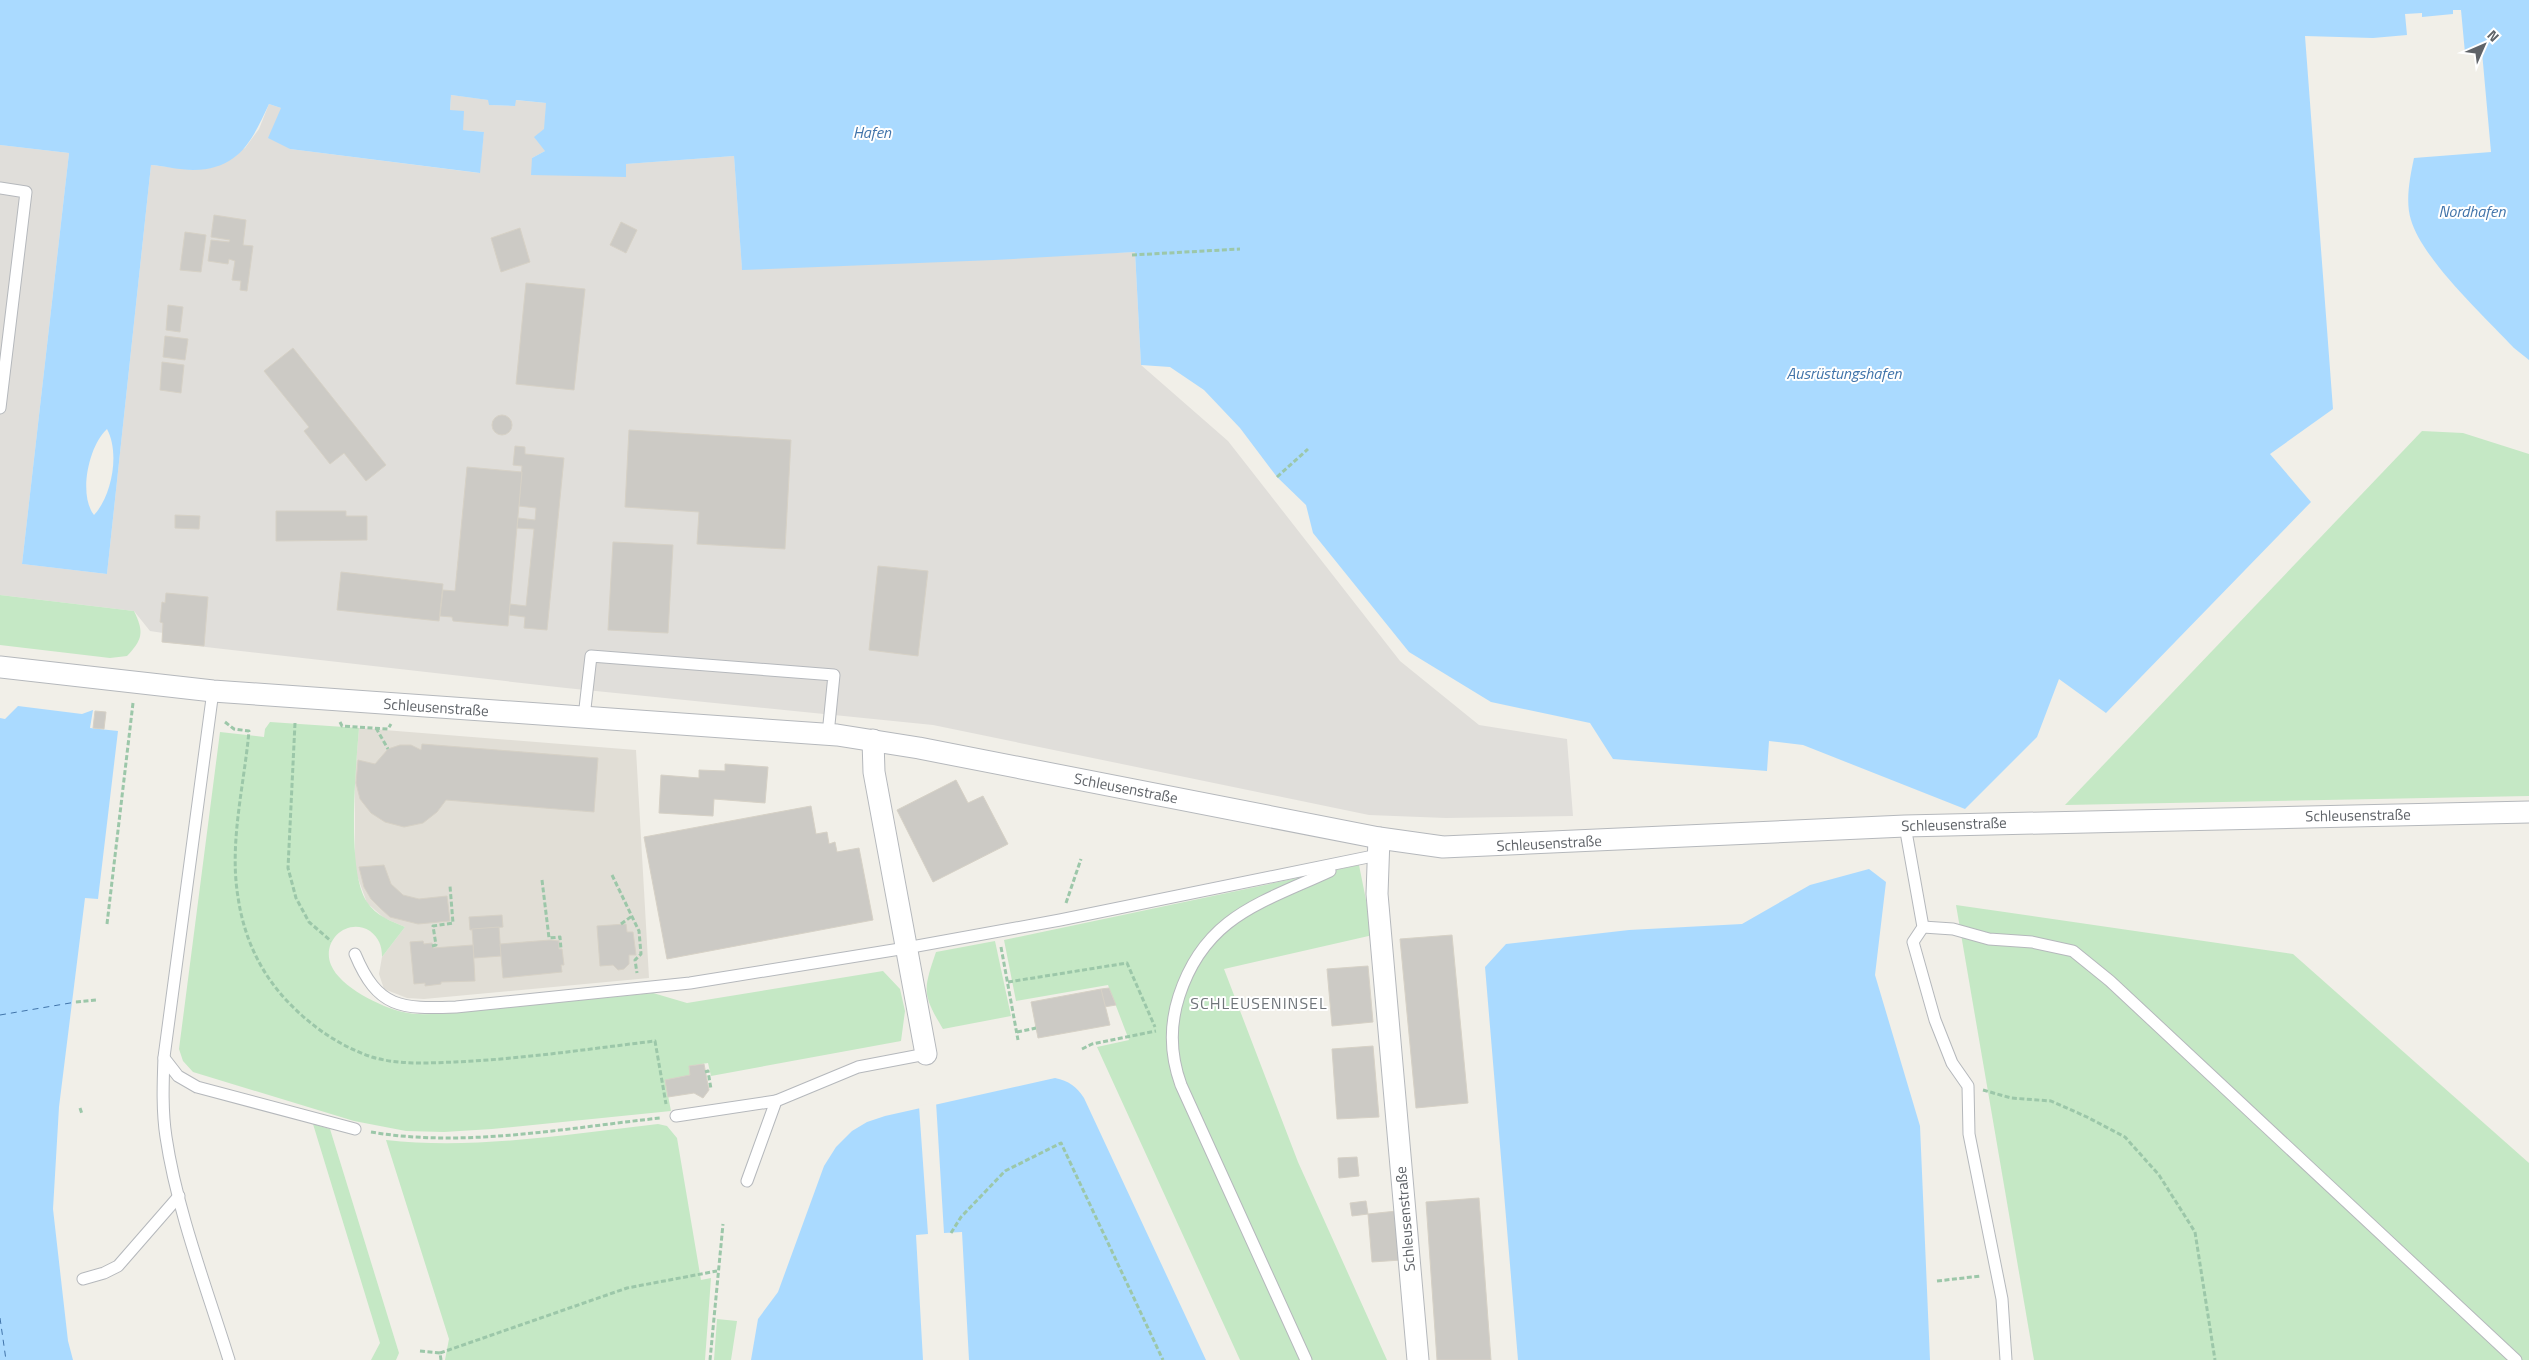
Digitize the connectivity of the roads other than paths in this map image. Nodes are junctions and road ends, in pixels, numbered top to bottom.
1 (0, 188) edge
2 (0, 408) edge
3 (0, 667) edge
4 (213, 691) junction
5 (584, 718) junction
6 (828, 734) junction
7 (874, 740) junction
8 (2529, 812) edge
9 (1905, 826) junction
10 (1379, 847) junction
11 (1348, 863) junction
12 (1923, 927) junction
13 (906, 948) junction
14 (355, 954) dead end
15 (926, 1054) joint
16 (164, 1058) junction
17 (776, 1101) junction
18 (673, 1117) road end
19 (355, 1129) road end
20 (747, 1181) dead end
21 (179, 1196) junction
22 (83, 1279) dead end
23 (229, 1360) edge
24 (1306, 1360) edge
25 (1418, 1360) edge
26 (2006, 1360) edge
27 (2516, 1360) edge

1 - 2 lane
3 - 4 street, Schleusenstraße
4 - 5 street, Schleusenstraße
4 - 16 lane
5 - 6 street, Schleusenstraße
5 - 6 lane
6 - 7 street, Schleusenstraße
7 - 10 street, Schleusenstraße
7 - 13 street
8 - 9 street, Schleusenstraße
9 - 10 street, Schleusenstraße
9 - 12 lane
10 - 11 lane
10 - 25 street, Schleusenstraße
11 - 13 lane
11 - 24 lane
12 - 26 lane
12 - 27 lane
13 - 14 lane
13 - 15 street
15 - 17 lane
16 - 19 lane
16 - 21 lane
17 - 18 lane
17 - 20 lane
21 - 22 lane
21 - 23 lane

